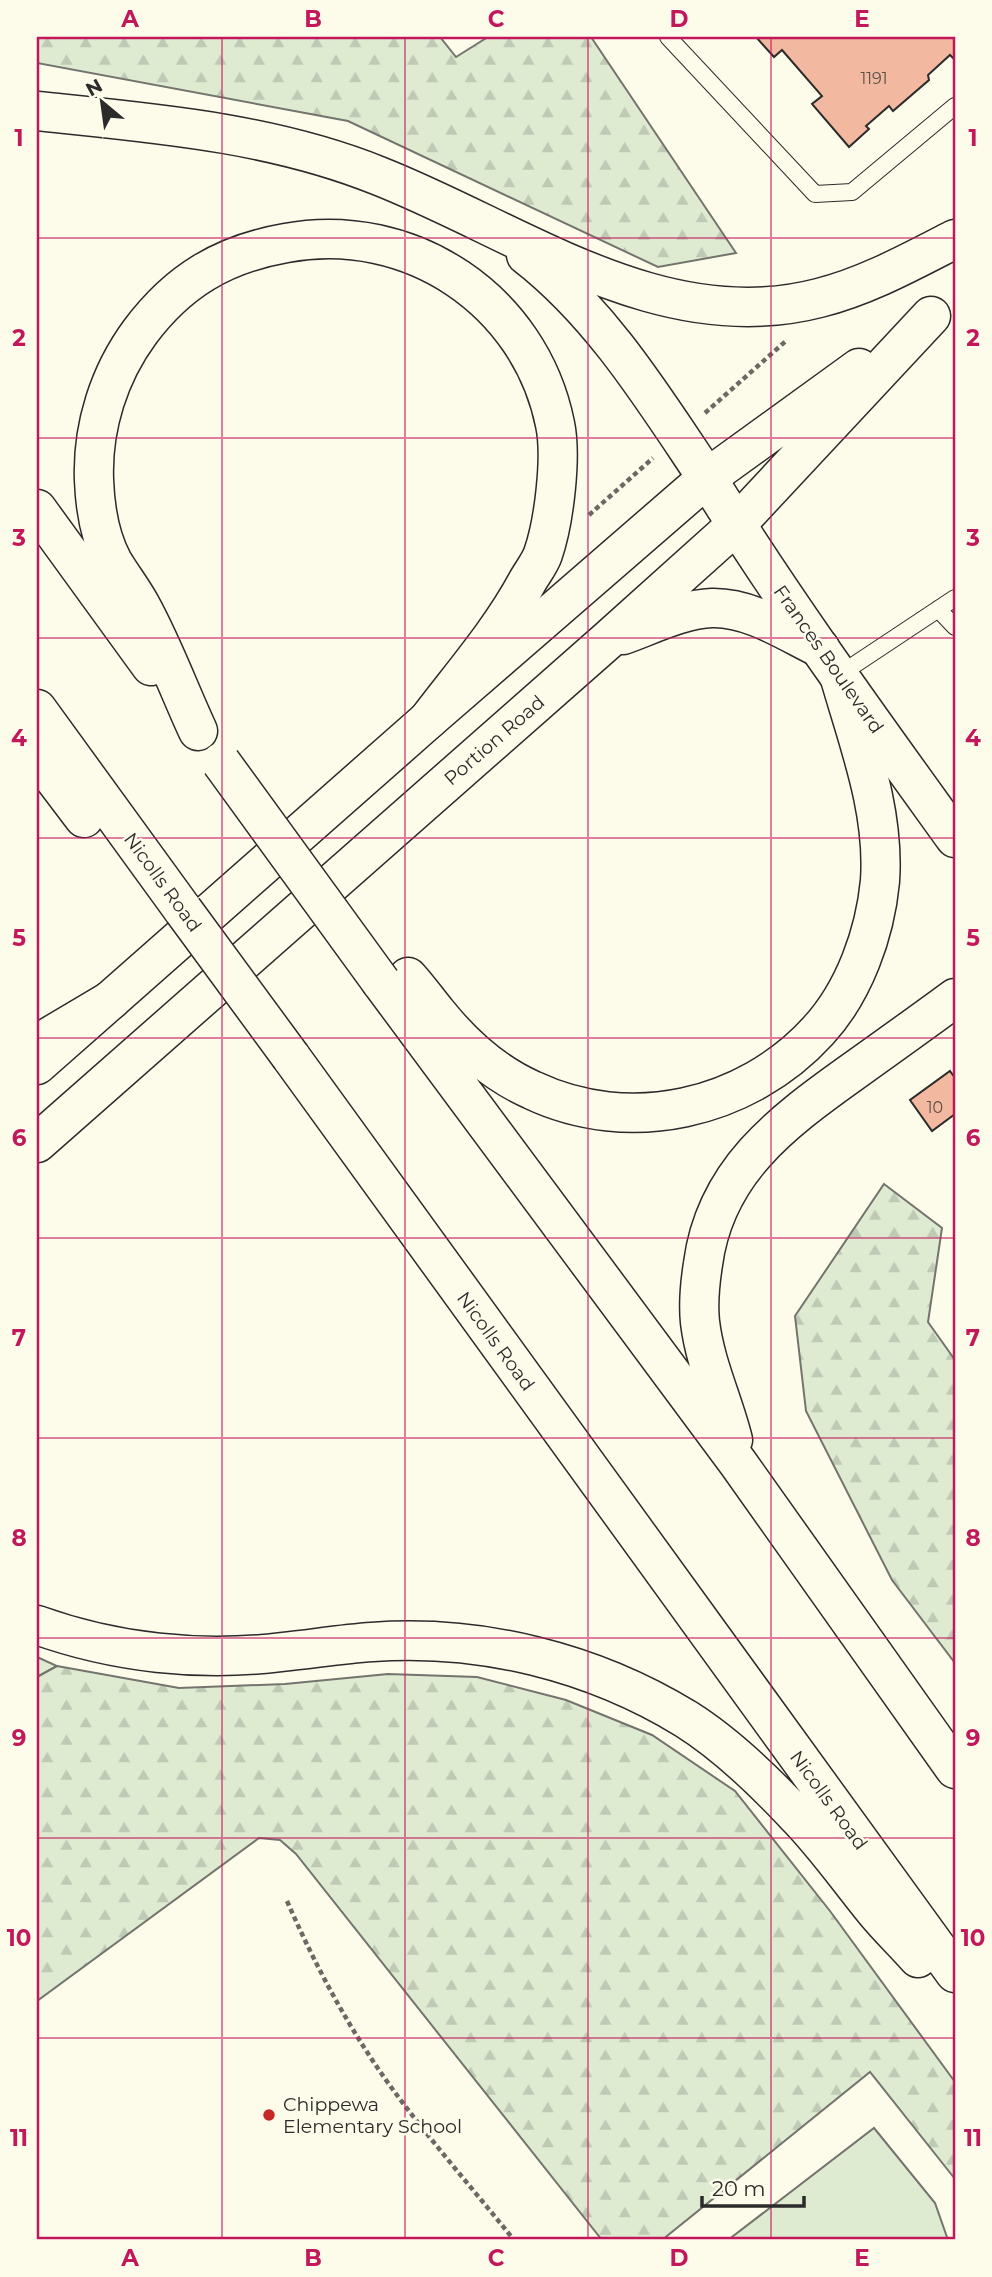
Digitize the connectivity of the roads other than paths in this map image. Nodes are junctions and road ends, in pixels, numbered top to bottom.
1 (668, 37) edge
2 (955, 106) edge
3 (37, 111) edge
4 (491, 228) junction
5 (955, 239) edge
6 (943, 305) edge
7 (707, 478) junction
8 (37, 509) edge
9 (736, 525) junction
10 (955, 598) edge
11 (939, 609) junction
12 (955, 627) edge
13 (608, 640) junction
14 (829, 661) junction
15 (37, 709) edge
16 (428, 720) junction
17 (198, 731) junction
18 (37, 756) edge
19 (955, 838) edge
20 (127, 847) junction
21 (388, 974) junction
22 (955, 998) edge
23 (111, 1000) junction
24 (37, 1044) edge
25 (37, 1065) edge
26 (37, 1143) edge
27 (738, 1463) junction
28 (37, 1625) edge
29 (955, 1769) edge
30 (955, 1973) edge
31 (955, 1997) edge

1 - 2 lane
3 - 4 main road
4 - 5 main road
4 - 7 main road, Frances Boulevard
6 - 7 main road, Portion Road
6 - 9 main road, Portion Road
7 - 9 main road, Frances Boulevard
7 - 16 main road, Portion Road
8 - 17 main road
9 - 13 main road, Portion Road
9 - 14 main road, Frances Boulevard
10 - 11 lane
11 - 12 lane
11 - 14 lane
13 - 14 main road
13 - 26 main road, Portion Road
14 - 19 main road, Frances Boulevard
14 - 21 main road
15 - 20 main road, Nicolls Road
16 - 17 main road
16 - 23 main road, Portion Road
17 - 21 main road, bridge
18 - 20 main road
20 - 30 main road, Nicolls Road, bridge
21 - 27 main road
22 - 27 main road
23 - 24 main road
23 - 25 main road, Portion Road
27 - 29 main road
28 - 31 main road

